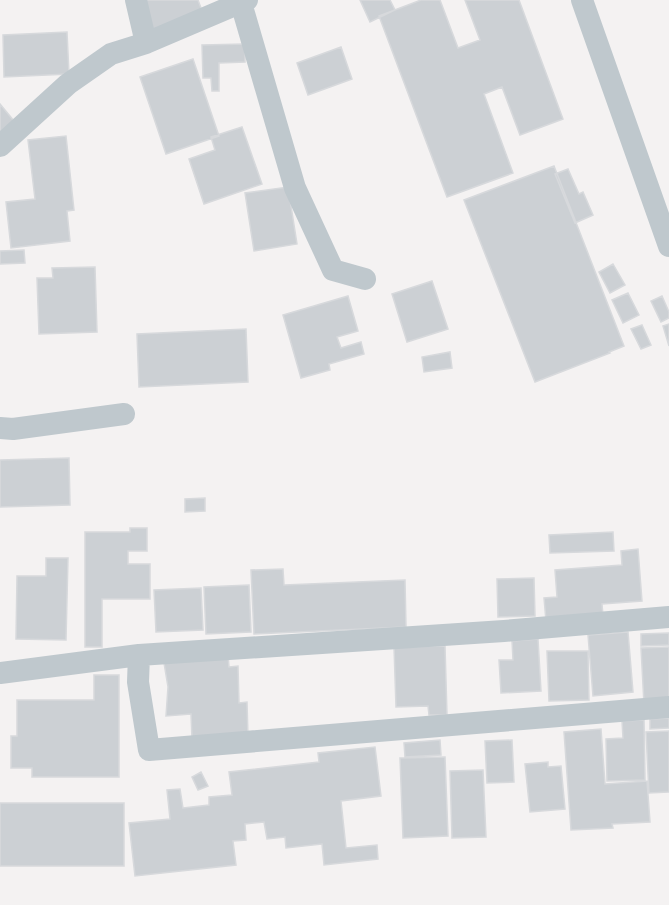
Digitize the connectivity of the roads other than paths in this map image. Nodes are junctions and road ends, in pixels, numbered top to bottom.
1 (136, 0) edge
2 (582, 0) edge
3 (244, 2) edge
4 (146, 43) junction
5 (0, 146) edge
6 (669, 246) edge
7 (365, 279) dead end
8 (124, 414) dead end
9 (0, 428) edge
10 (669, 617) edge
11 (139, 655) junction
12 (0, 673) edge
13 (669, 707) edge

1 - 4 street
2 - 6 street
3 - 4 street
3 - 7 street
4 - 5 street
8 - 9 street
10 - 11 street
11 - 12 street
11 - 13 street

